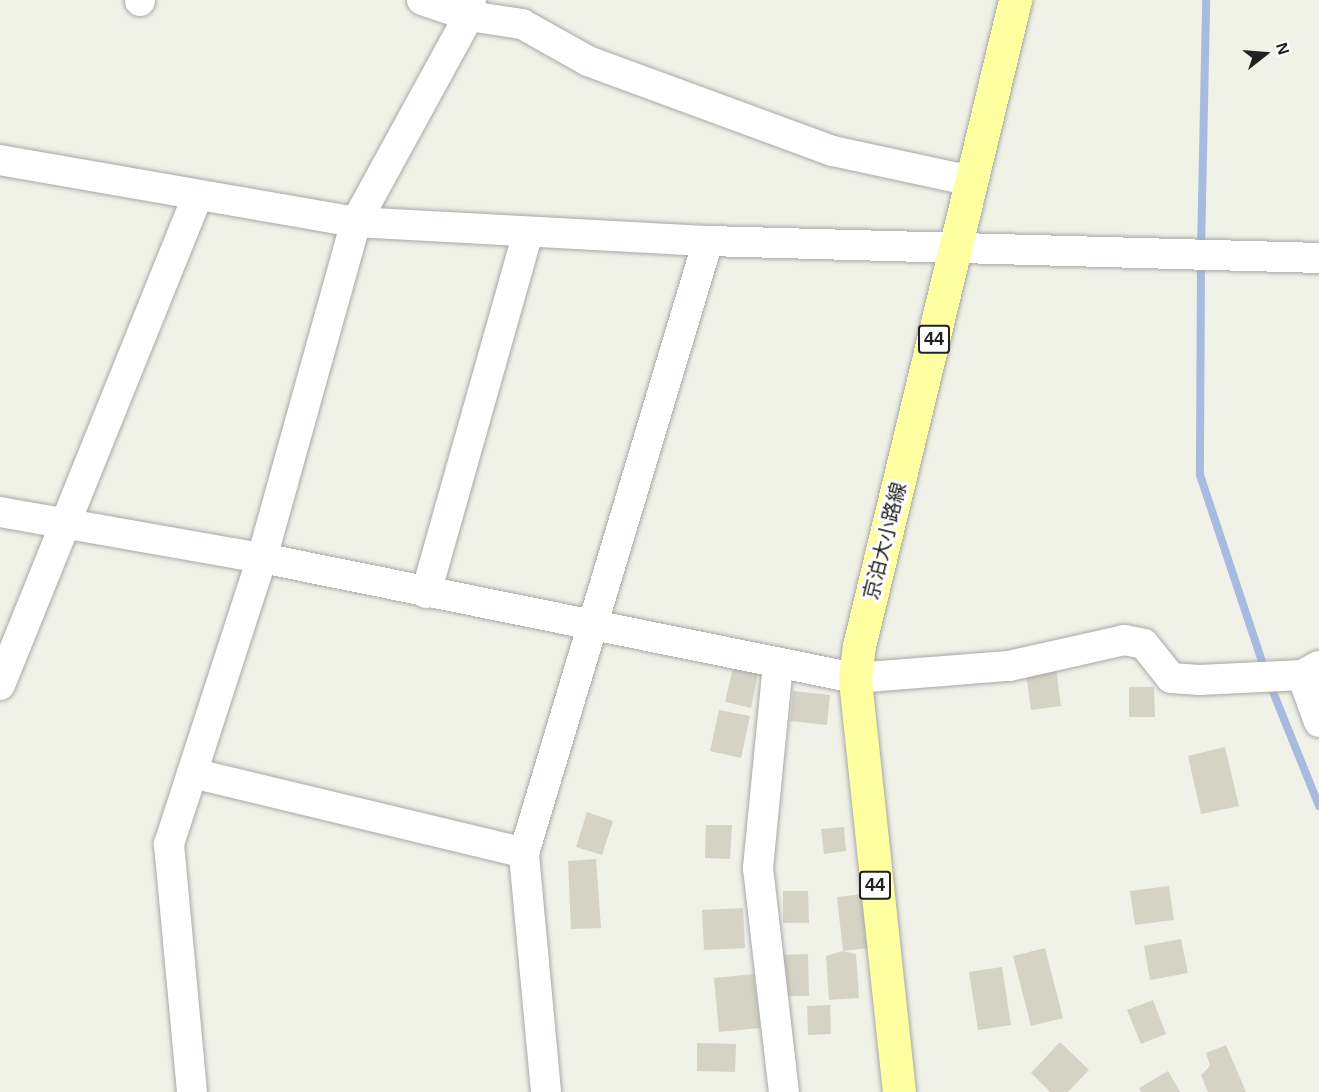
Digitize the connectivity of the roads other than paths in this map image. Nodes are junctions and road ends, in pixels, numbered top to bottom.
1 (422, 0) edge
2 (1015, 0) edge
3 (470, 8) edge
4 (0, 160) edge
5 (972, 181) junction
6 (198, 195) junction
7 (356, 222) junction
8 (528, 232) junction
9 (708, 241) junction
10 (957, 247) junction
11 (1319, 258) edge
12 (0, 512) edge
13 (62, 524) junction
14 (262, 558) junction
15 (426, 593) junction
16 (589, 627) junction
17 (778, 664) junction
18 (1311, 671) edge
19 (855, 678) junction
20 (0, 685) edge
21 (1319, 722) edge
22 (192, 773) junction
23 (524, 853) junction
24 (192, 1092) edge
25 (546, 1092) edge
26 (784, 1092) edge
27 (899, 1092) edge

1 - 3 street
2 - 5 main road, 京泊大小路線 / 44
3 - 5 street
3 - 7 street
4 - 6 street
5 - 10 main road, 京泊大小路線 / 44
6 - 7 street
6 - 13 street
7 - 8 street
7 - 14 street
8 - 9 street
8 - 15 street
9 - 10 street
9 - 16 street
10 - 11 street
10 - 19 main road, 京泊大小路線 / 44
12 - 13 street
13 - 14 street
13 - 20 street
14 - 15 street
14 - 22 street
15 - 16 street
16 - 17 street
16 - 23 street
17 - 19 street
17 - 26 street
18 - 19 street
18 - 21 street
19 - 27 main road, 京泊大小路線 / 44
22 - 23 street
22 - 24 street
23 - 25 street

